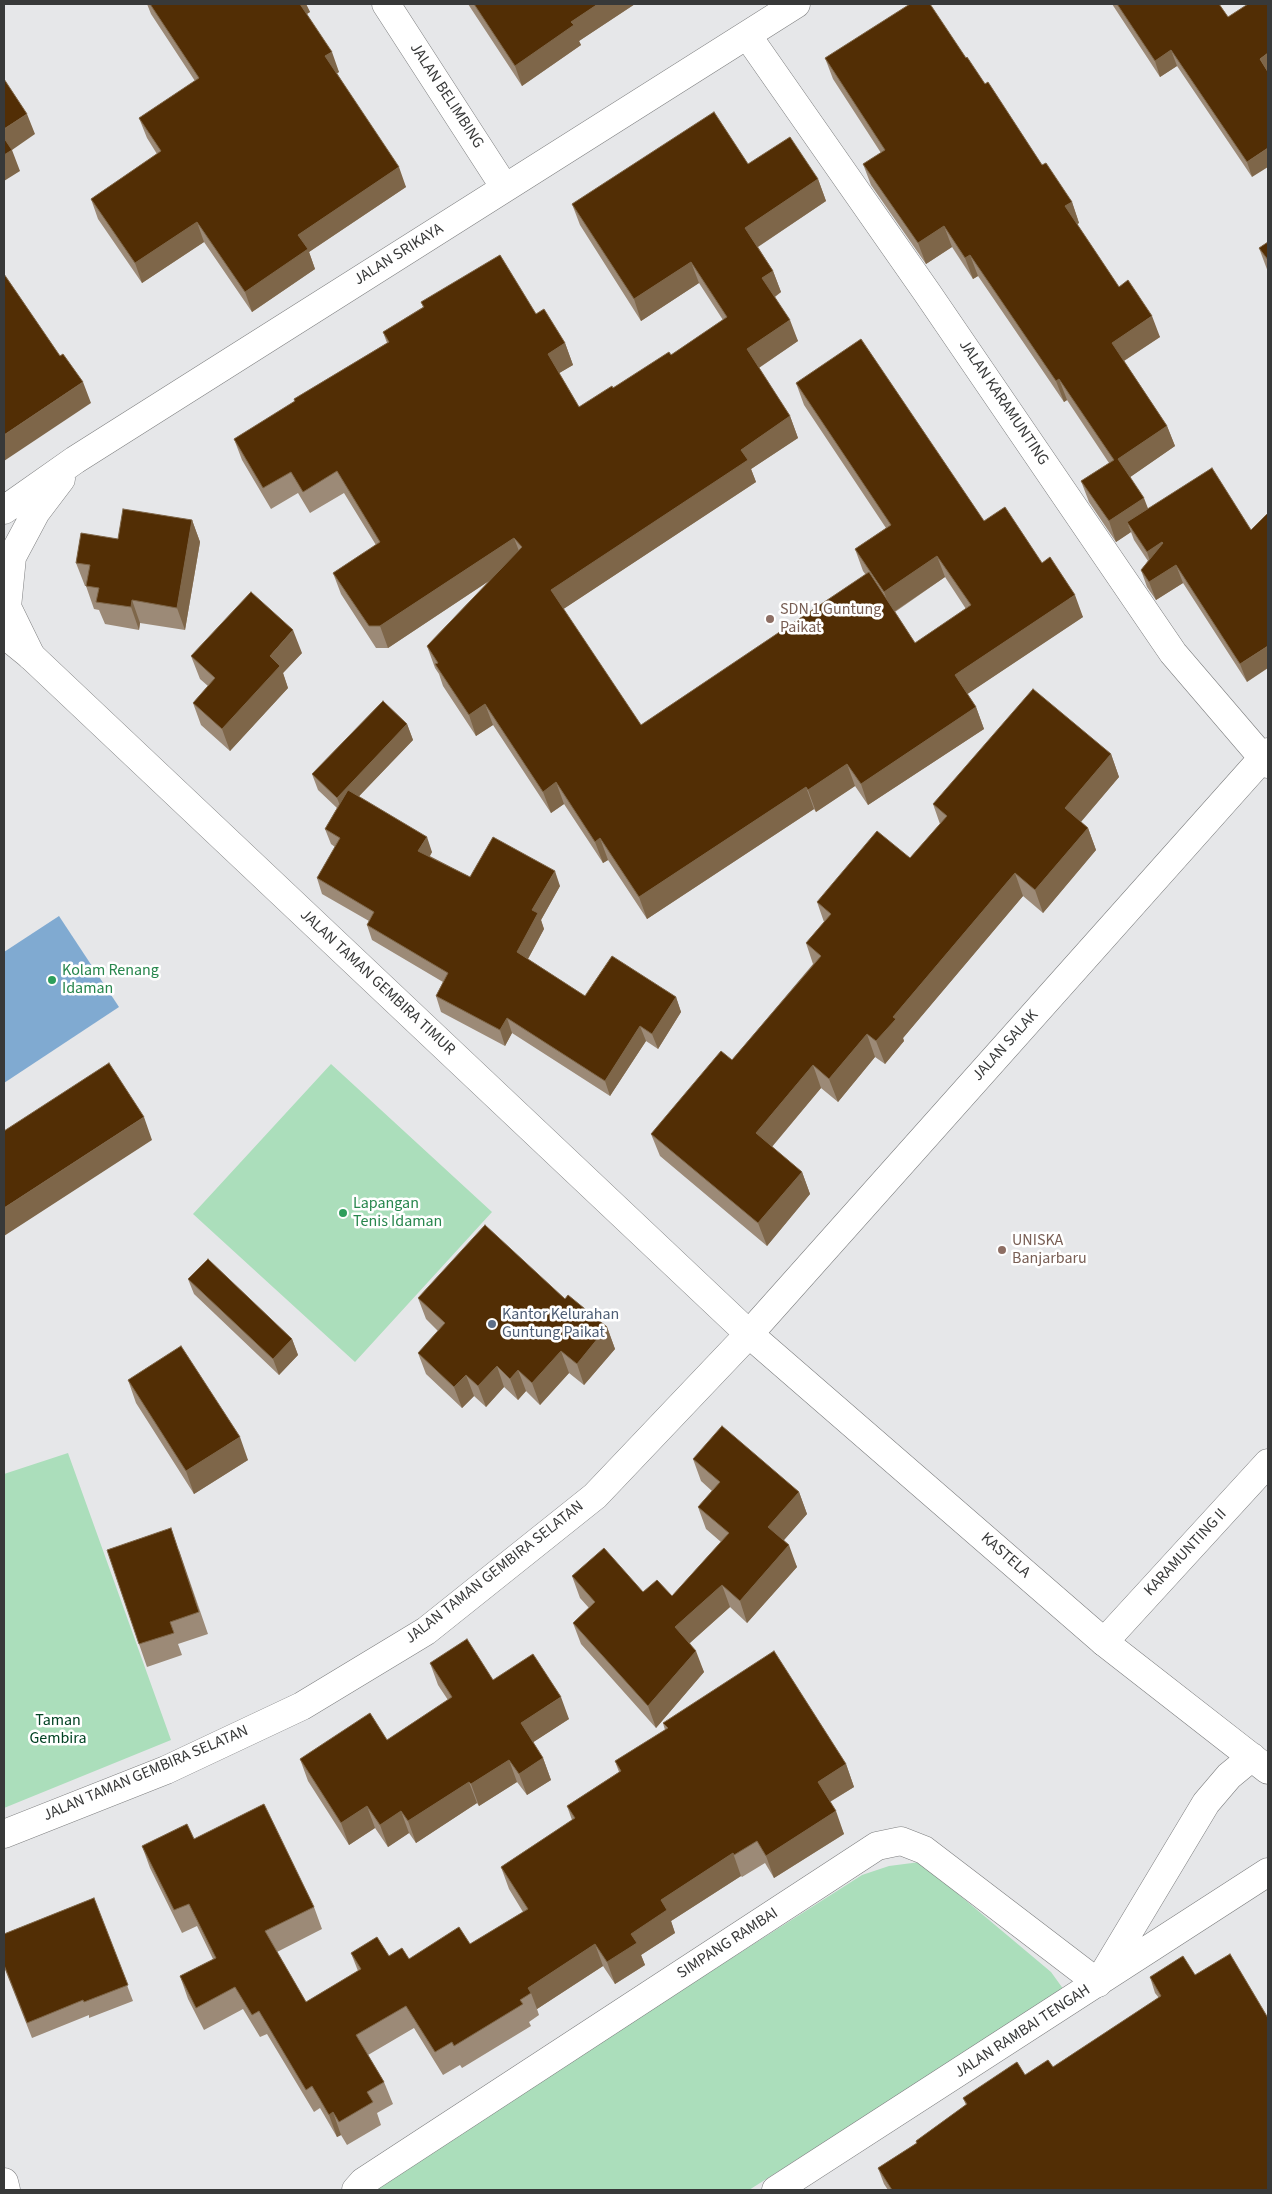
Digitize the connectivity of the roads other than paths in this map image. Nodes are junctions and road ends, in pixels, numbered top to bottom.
1 (386, 4) edge
2 (796, 4) edge
3 (747, 35) junction
4 (505, 188) junction
5 (75, 460) junction
6 (4, 510) edge
7 (4, 634) edge
8 (32, 656) junction
9 (1266, 758) edge
10 (749, 1334) junction
11 (1268, 1463) edge
12 (1104, 1642) junction
13 (1260, 1764) edge
14 (4, 1834) edge
15 (1268, 1872) edge
16 (1098, 1983) junction
17 (4, 2182) edge
18 (6, 2190) edge
19 (356, 2190) edge
20 (776, 2190) edge

1 - 4 street, JALAN BELIMBING
2 - 3 street, JALAN SRIKAYA
3 - 4 street, JALAN SRIKAYA
3 - 9 street, JALAN KARAMUNTING
4 - 5 street, JALAN SRIKAYA
5 - 6 street, JALAN SRIKAYA
5 - 8 street
7 - 8 street, JALAN TAMAN GEMBIRA TIMUR
8 - 10 street, JALAN TAMAN GEMBIRA TIMUR
9 - 10 street, JALAN SALAK
10 - 12 street, KASTELA
10 - 14 street, JALAN TAMAN GEMBIRA SELATAN
11 - 12 street, KARAMUNTING II
12 - 13 street, KASTELA
13 - 16 street
15 - 16 street, JALAN RAMBAI TENGAH
16 - 19 street, SIMPANG RAMBAI
16 - 20 street, JALAN RAMBAI TENGAH
17 - 18 street

